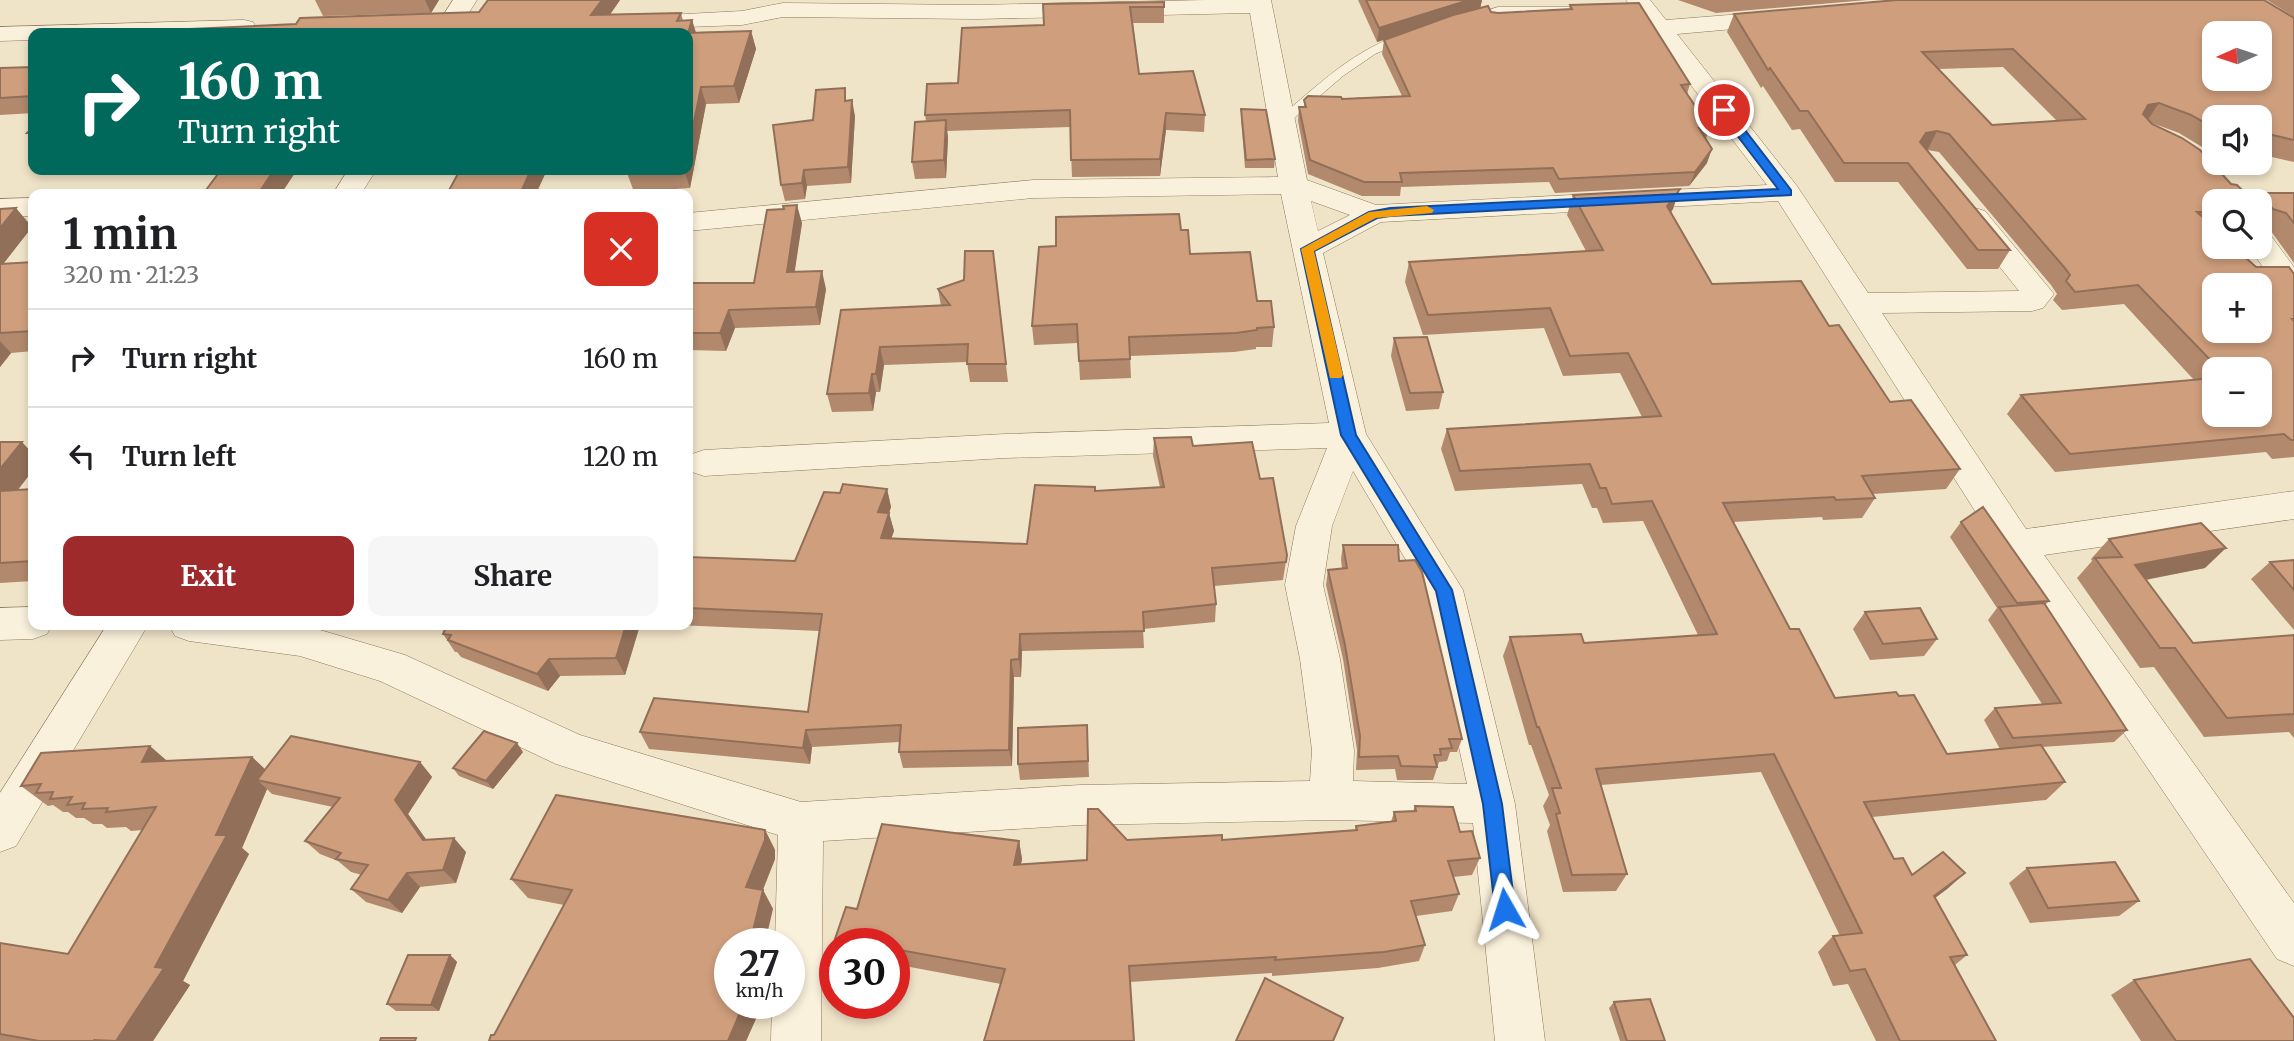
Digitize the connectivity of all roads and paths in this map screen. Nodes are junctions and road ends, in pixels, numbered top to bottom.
1 (465, 0) edge
2 (1259, 3) edge
3 (1591, 10) edge
4 (1643, 12) edge
5 (1799, 16) edge
6 (658, 20) edge
7 (1459, 21) edge
8 (440, 26) edge
9 (273, 27) edge
10 (234, 28) edge
11 (1420, 32) edge
12 (28, 33) edge
13 (0, 34) edge
14 (1283, 121) junction
15 (1294, 185) junction
16 (1952, 191) edge
17 (1787, 192) junction
18 (28, 207) edge
19 (0, 208) edge
20 (1374, 214) junction
21 (693, 222) edge
22 (1307, 249) junction
23 (2272, 258) edge
24 (2294, 289) edge
25 (1857, 303) junction
26 (1349, 435) junction
27 (704, 463) dead end
28 (2294, 505) edge
29 (2016, 545) junction
30 (28, 623) edge
31 (0, 624) edge
32 (125, 630) edge
33 (226, 630) edge
34 (1331, 800) junction
35 (1493, 804) junction
36 (800, 822) junction
37 (0, 832) edge
38 (2294, 943) edge
39 (796, 1041) edge
40 (1520, 1041) edge

1 - 8 street
2 - 6 street
2 - 14 street
3 - 7 lane
4 - 5 street
4 - 17 street
9 - 10 street
11 - 14 lane
12 - 13 street
14 - 15 street
15 - 20 street
15 - 21 street
15 - 22 street
16 - 25 street
17 - 20 street
17 - 25 street
18 - 19 street
20 - 22 street
22 - 26 street
23 - 24 street
25 - 29 street
26 - 27 street
26 - 34 street
26 - 35 street
28 - 29 street
29 - 38 street
30 - 31 street
32 - 37 street
33 - 36 street
34 - 35 street
34 - 36 street
35 - 40 street
36 - 39 street

